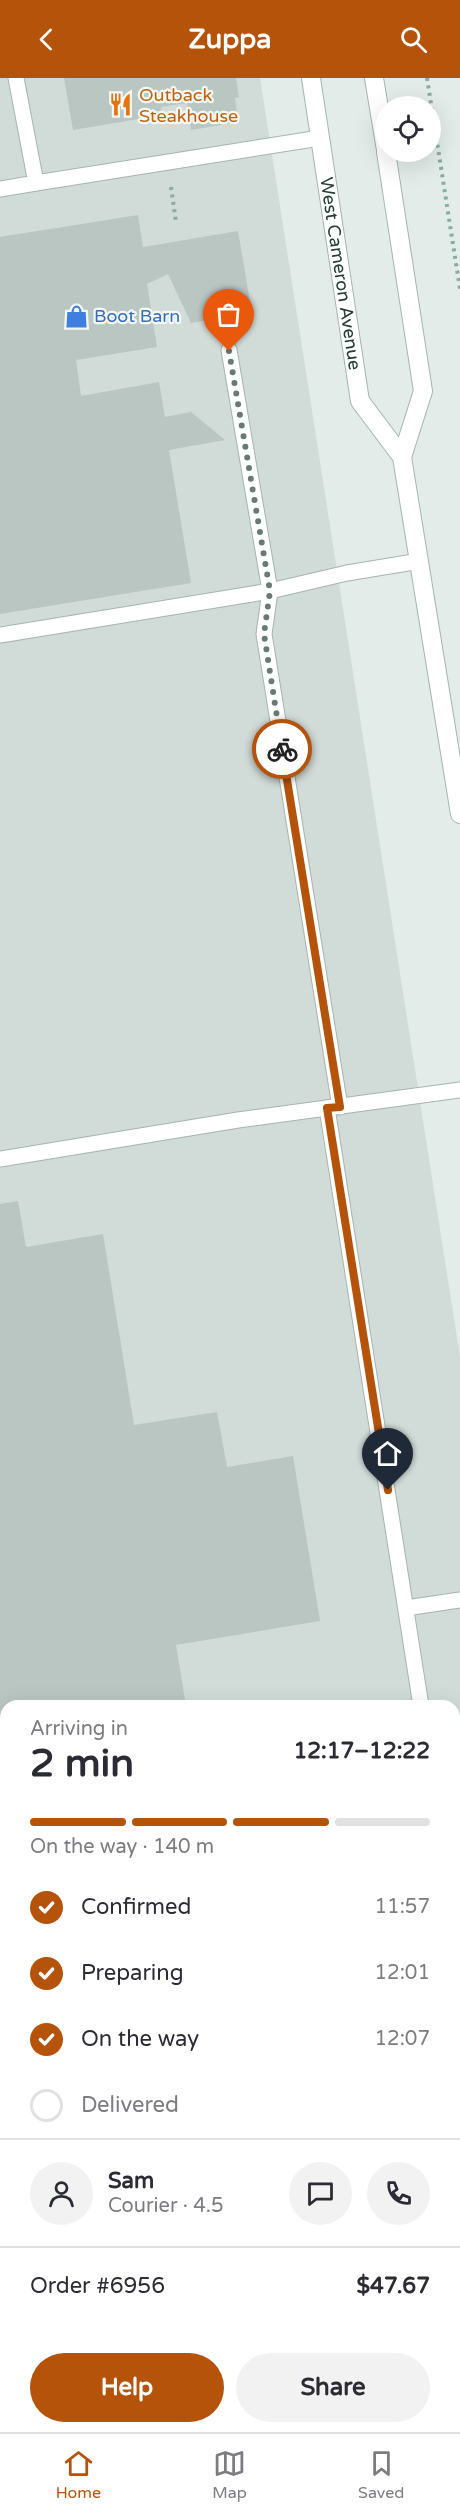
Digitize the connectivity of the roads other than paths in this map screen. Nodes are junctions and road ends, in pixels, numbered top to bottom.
1 (16, 78) edge
2 (310, 78) edge
3 (374, 78) edge
4 (377, 96) edge
5 (320, 138) junction
6 (388, 162) edge
7 (36, 183) junction
8 (0, 189) edge
9 (229, 351) dead end
10 (402, 457) junction
11 (420, 561) junction
12 (270, 591) junction
13 (0, 635) edge
14 (460, 814) edge
15 (460, 1090) edge
16 (333, 1108) junction
17 (0, 1159) edge
18 (460, 1600) edge
19 (406, 1608) junction
20 (420, 1700) edge

1 - 7 lane
2 - 5 street, West Cameron Avenue
3 - 4 street, West Cameron Avenue
5 - 7 lane
5 - 10 street, West Cameron Avenue
6 - 10 street, West Cameron Avenue
7 - 8 lane
9 - 12 lane
10 - 11 street, West Cameron Avenue
11 - 12 lane
11 - 14 street, West Cameron Avenue
12 - 13 lane
12 - 16 lane
15 - 16 lane
16 - 17 lane
16 - 19 lane
18 - 19 lane
19 - 20 lane

